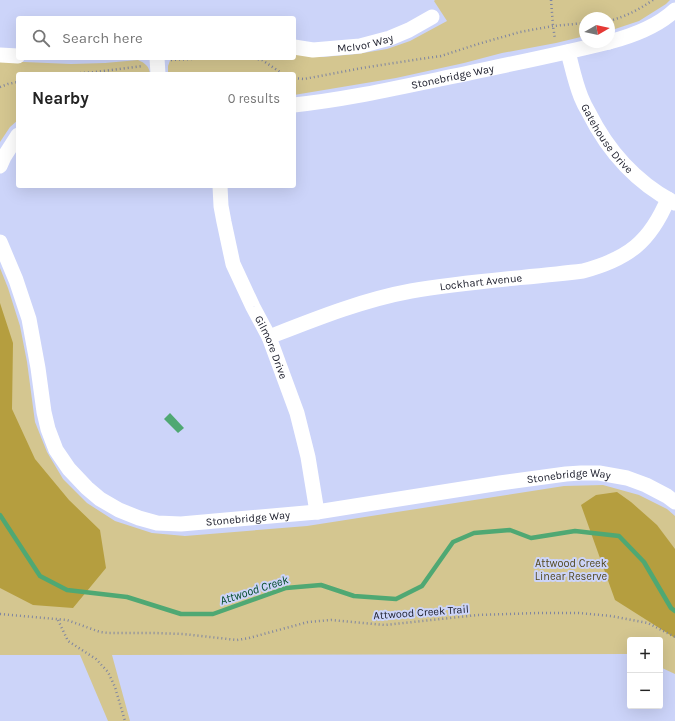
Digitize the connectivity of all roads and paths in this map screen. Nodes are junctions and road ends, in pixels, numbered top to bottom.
1 (551, 0) edge
2 (653, 0) edge
3 (675, 10) edge
4 (432, 17) dead end
5 (615, 19) edge
6 (579, 23) edge
7 (552, 26) junction
8 (615, 40) edge
9 (296, 47) edge
10 (584, 48) edge
11 (568, 52) junction
12 (0, 55) edge
13 (16, 56) edge
14 (173, 60) edge
15 (262, 60) edge
16 (158, 65) edge
17 (95, 72) edge
18 (280, 72) edge
19 (296, 78) edge
20 (16, 82) edge
21 (0, 87) edge
22 (296, 104) edge
23 (16, 138) edge
24 (0, 166) edge
25 (220, 188) edge
26 (672, 201) edge
27 (0, 242) edge
28 (269, 337) junction
29 (675, 502) edge
30 (317, 512) junction
31 (0, 614) edge
32 (58, 619) junction
33 (675, 637) edge
34 (125, 721) edge

1 - 7 path
2 - 5 path
3 - 8 street, Stonebridge Way
4 - 9 street, McIvor Way
6 - 7 path
7 - 19 path
10 - 11 street, Stonebridge Way
11 - 22 street, Stonebridge Way
11 - 26 street, Gatehouse Drive
12 - 13 street
14 - 16 path
15 - 18 path
16 - 17 path
20 - 21 path
23 - 24 street
25 - 28 street, Gilmore Drive
26 - 28 street, Lockhart Avenue
27 - 30 street, Stonebridge Way
28 - 30 street, Gilmore Drive
29 - 30 street, Stonebridge Way
31 - 32 path, Attwood Creek Trail
32 - 33 path, Attwood Creek Trail
32 - 34 path

